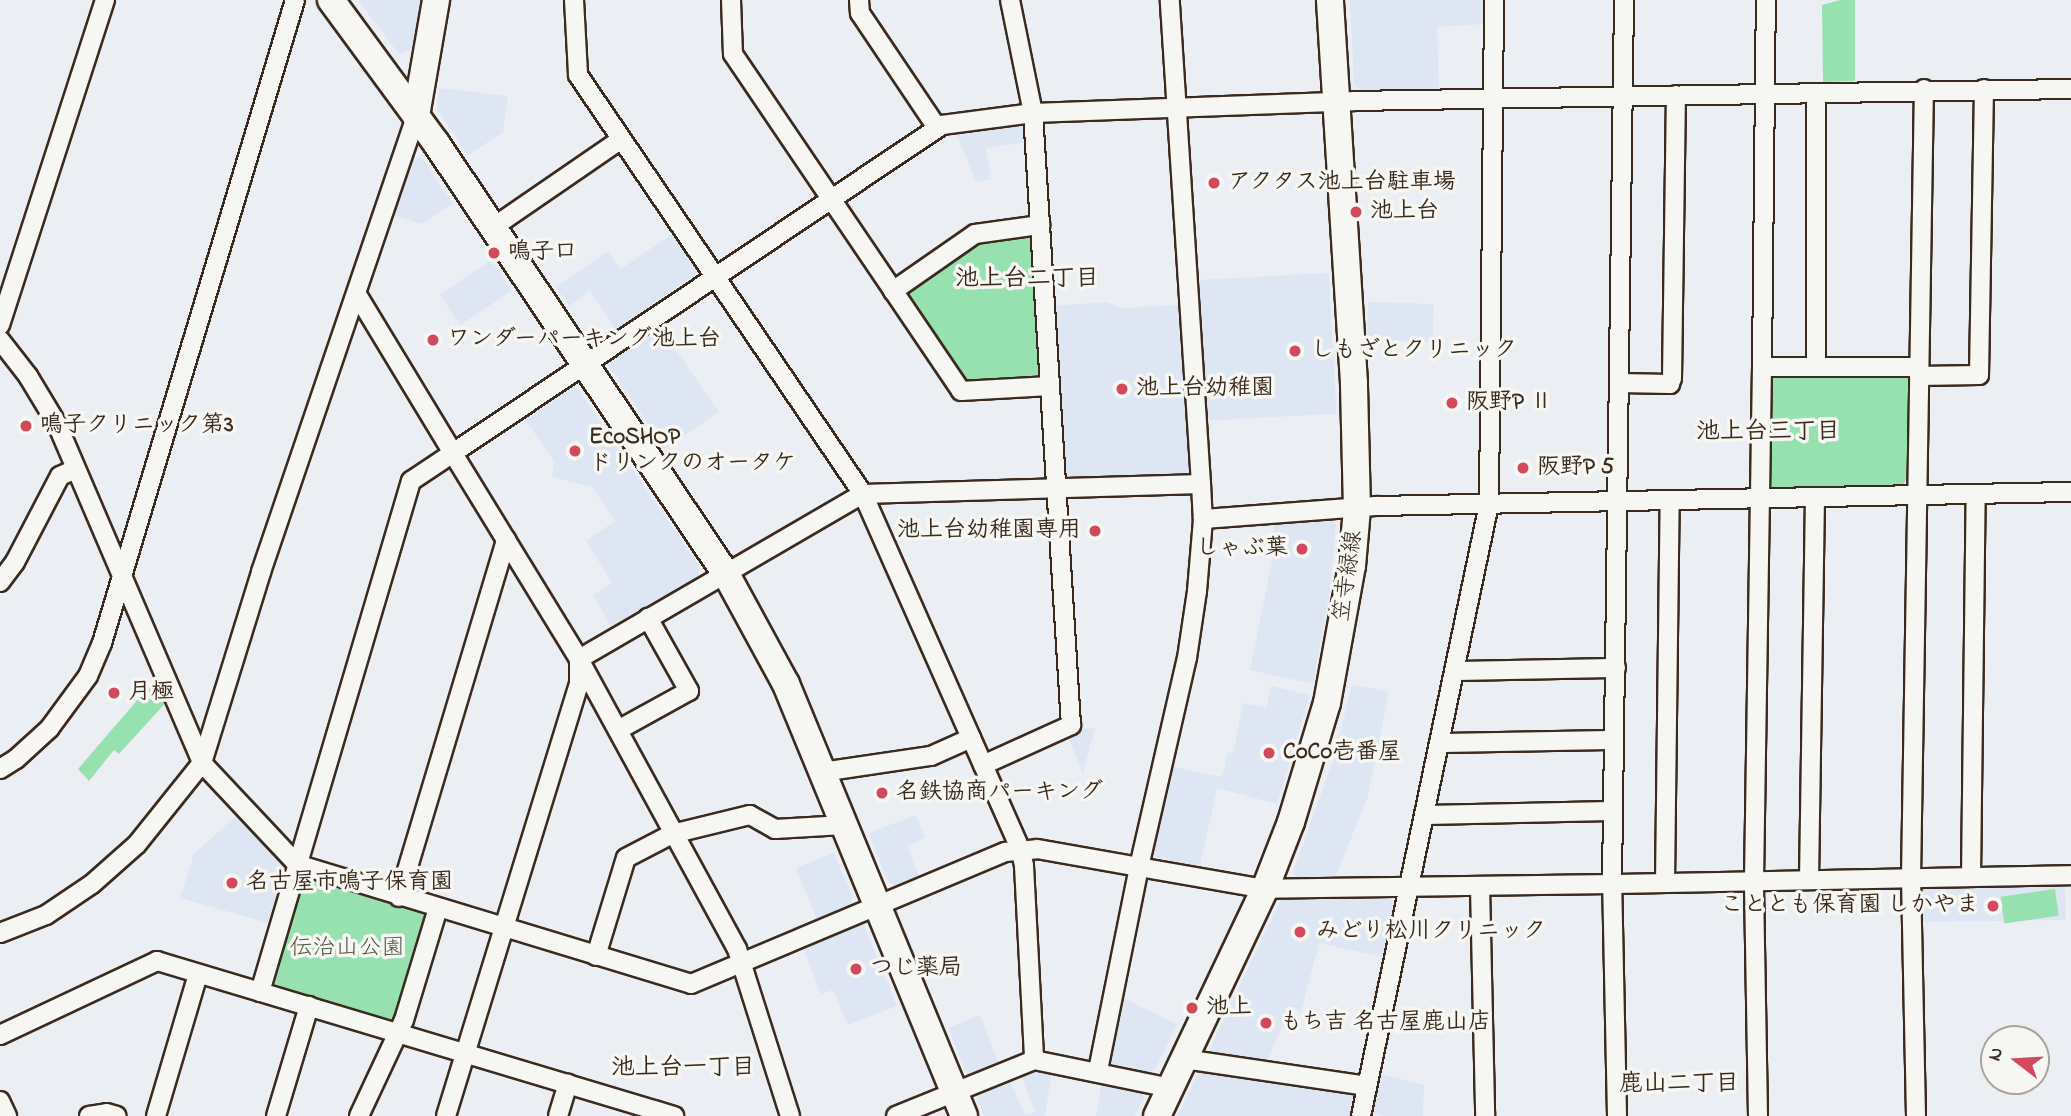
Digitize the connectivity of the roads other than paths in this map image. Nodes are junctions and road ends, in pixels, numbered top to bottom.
1 (105, 0) edge
2 (295, 0) edge
3 (331, 0) edge
4 (436, 0) edge
5 (574, 0) edge
6 (731, 0) edge
7 (859, 0) edge
8 (1010, 0) edge
9 (1170, 0) edge
10 (1330, 0) edge
11 (1494, 0) edge
12 (1624, 0) edge
13 (1766, 0) edge
14 (1924, 89) junction
15 (1984, 89) junction
16 (2071, 89) edge
17 (1765, 93) junction
18 (1816, 93) junction
19 (1676, 95) junction
20 (1622, 96) junction
21 (1492, 99) junction
22 (1337, 102) junction
23 (1177, 108) junction
24 (1033, 113) junction
25 (416, 116) junction
26 (936, 126) junction
27 (620, 140) junction
28 (831, 198) junction
29 (1040, 225) junction
30 (492, 228) junction
31 (714, 276) junction
32 (893, 291) junction
33 (358, 296) junction
34 (0, 325) edge
35 (0, 340) edge
36 (585, 364) junction
37 (1762, 367) junction
38 (1816, 367) junction
39 (1919, 371) junction
40 (1620, 383) junction
41 (1050, 386) junction
42 (453, 453) junction
43 (76, 468) junction
44 (1200, 484) junction
45 (1057, 489) junction
46 (2071, 492) edge
47 (863, 494) junction
48 (1976, 494) junction
49 (1917, 495) junction
50 (1760, 498) junction
51 (1815, 498) junction
52 (1618, 501) junction
53 (1670, 501) junction
54 (1489, 504) junction
55 (1357, 509) junction
56 (1203, 519) junction
57 (506, 540) junction
58 (726, 574) junction
59 (123, 576) junction
60 (0, 582) edge
61 (648, 618) junction
62 (579, 659) junction
63 (1616, 668) junction
64 (1454, 671) junction
65 (618, 730) junction
66 (971, 738) junction
67 (1614, 740) junction
68 (1439, 743) junction
69 (202, 763) junction
70 (983, 765) junction
71 (0, 769) edge
72 (822, 772) junction
73 (1613, 811) junction
74 (1424, 815) junction
75 (844, 825) junction
76 (672, 834) junction
77 (1020, 848) junction
78 (297, 864) junction
79 (1139, 867) junction
80 (2071, 875) edge
81 (1971, 877) junction
82 (1911, 878) junction
83 (1809, 879) junction
84 (1754, 881) junction
85 (1665, 883) junction
86 (1612, 884) junction
87 (1480, 887) junction
88 (1408, 888) junction
89 (1265, 889) junction
90 (399, 897) junction
91 (877, 905) junction
92 (438, 908) junction
93 (503, 927) junction
94 (0, 933) edge
95 (596, 956) junction
96 (743, 961) junction
97 (198, 974) junction
98 (260, 992) junction
99 (309, 1006) junction
100 (397, 1032) junction
101 (0, 1035) edge
102 (465, 1053) junction
103 (1184, 1059) junction
104 (1034, 1060) junction
105 (1098, 1071) junction
106 (568, 1083) junction
107 (1367, 1086) junction
108 (1171, 1088) junction
109 (0, 1101) edge
110 (960, 1104) edge
111 (635, 1110) edge
112 (7, 1116) edge
113 (89, 1116) edge
114 (117, 1116) edge
115 (156, 1116) edge
116 (276, 1116) edge
117 (359, 1116) edge
118 (446, 1116) edge
119 (558, 1116) edge
120 (674, 1116) edge
121 (790, 1116) edge
122 (897, 1116) edge
123 (1157, 1116) edge
124 (1361, 1116) edge
125 (1485, 1116) edge
126 (1617, 1116) edge
127 (1758, 1116) edge
128 (1916, 1116) edge

1 - 34 street
2 - 59 street
3 - 25 street
4 - 25 street
5 - 27 street
6 - 28 street
7 - 26 street
8 - 24 street
9 - 23 street
10 - 22 street, 笠寺緑線
11 - 21 street
12 - 20 street
13 - 17 street
14 - 15 street
14 - 18 street
14 - 39 street
15 - 16 street
15 - 39 street
17 - 18 street
17 - 19 street
17 - 37 street
18 - 38 street
19 - 20 street
19 - 40 street
20 - 21 street
20 - 40 street
21 - 22 street
21 - 54 street
22 - 23 street
22 - 55 street, 笠寺緑線
23 - 24 street
23 - 44 street
24 - 26 street
24 - 29 street
25 - 30 street
25 - 33 street
26 - 28 street
27 - 30 street
27 - 31 street
28 - 31 street
28 - 32 street
29 - 32 street
29 - 41 street
30 - 36 street
31 - 36 street
31 - 47 street
32 - 41 street
33 - 42 street
33 - 69 street
35 - 43 street
36 - 42 street
36 - 58 street
37 - 38 street
37 - 50 street
38 - 39 street
39 - 49 street
40 - 52 street
41 - 45 street
42 - 57 street
42 - 78 street
43 - 59 street
43 - 60 street
44 - 45 street
44 - 56 street
45 - 47 street
45 - 70 street
46 - 48 street
47 - 58 street
47 - 66 street
48 - 49 street
48 - 81 street
49 - 51 street
49 - 82 street
50 - 51 street
50 - 53 street
50 - 84 street
51 - 83 street
52 - 53 street
52 - 54 street
52 - 63 street
53 - 85 street
54 - 55 street
54 - 64 street
55 - 56 street
55 - 89 street, 笠寺緑線
56 - 79 street
57 - 62 street
57 - 90 street
58 - 61 street
58 - 72 street
59 - 69 street
59 - 71 street
61 - 62 street
61 - 65 street
62 - 65 street
62 - 93 street
63 - 64 street
63 - 67 street
64 - 68 street
65 - 76 street
66 - 70 street
66 - 72 street
67 - 68 street
67 - 73 street
68 - 74 street
69 - 78 street
69 - 94 street
70 - 77 street
72 - 75 street
73 - 74 street
73 - 86 street
74 - 88 street
75 - 76 street
75 - 91 street
76 - 95 street
76 - 96 street
77 - 79 street
77 - 91 street
77 - 104 street
78 - 90 street
78 - 98 street
79 - 89 street
79 - 105 street
80 - 81 street
81 - 82 street
82 - 83 street
82 - 128 street
83 - 84 street
84 - 85 street
84 - 127 street
85 - 86 street
86 - 87 street
86 - 126 street
87 - 88 street
87 - 125 street
88 - 89 street
88 - 107 street
89 - 103 street, 笠寺緑線
90 - 92 street
91 - 96 street
91 - 110 street
92 - 93 street
92 - 100 street
93 - 95 street
93 - 102 street
95 - 96 street
96 - 121 street
97 - 98 street
97 - 101 street
97 - 115 street
98 - 99 street
99 - 100 street
99 - 116 street
100 - 102 street
100 - 117 street
102 - 106 street
102 - 118 street
103 - 107 street
103 - 108 street, 笠寺緑線
104 - 105 street
104 - 110 street
105 - 108 street
106 - 111 street
106 - 119 street
107 - 124 street
108 - 123 street, 笠寺緑線
109 - 112 street
110 - 122 street
111 - 120 street
113 - 114 street

